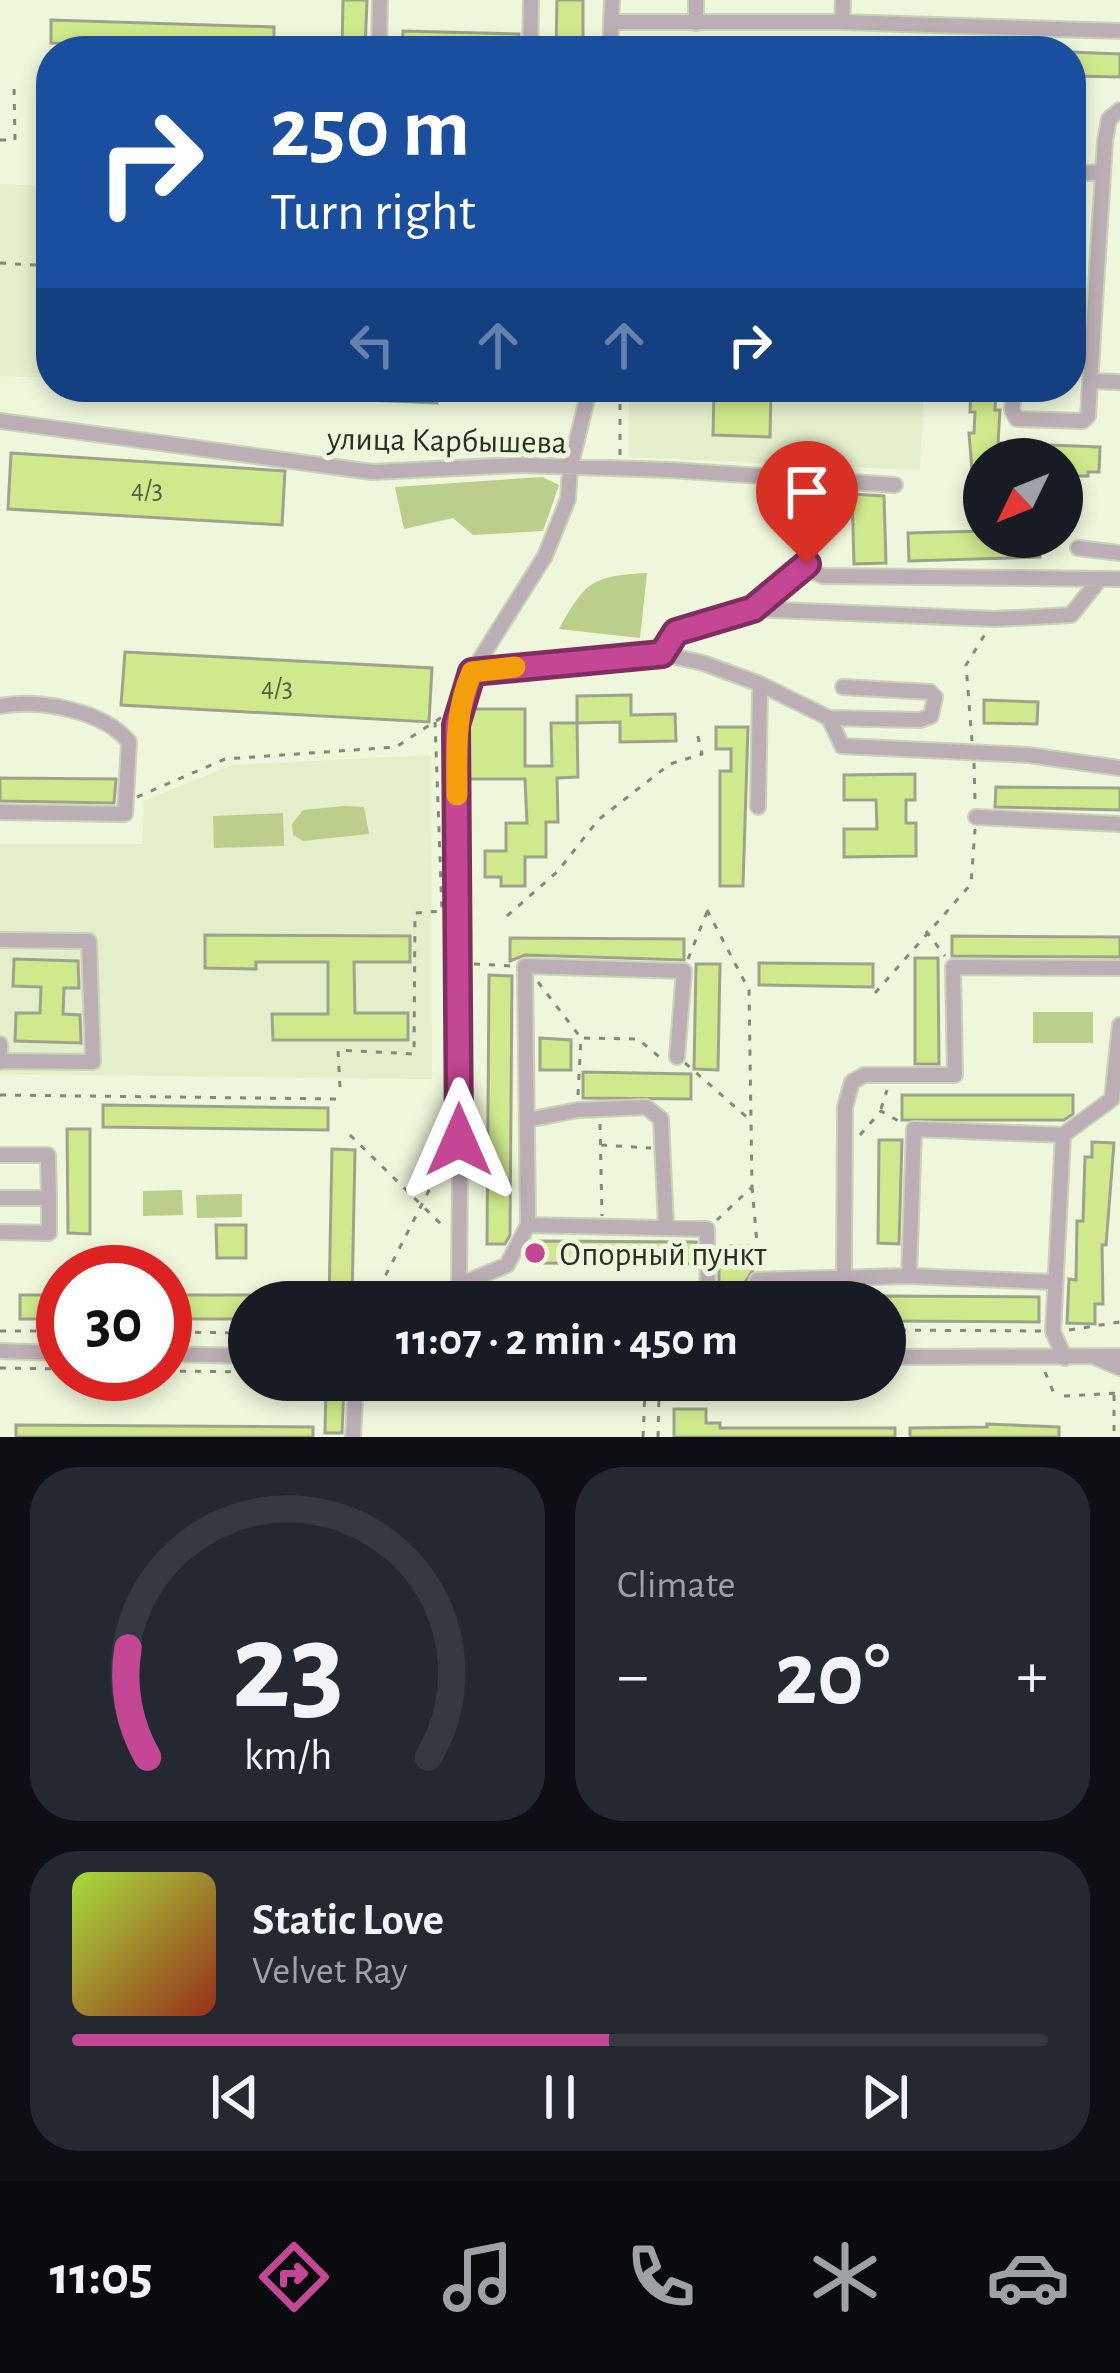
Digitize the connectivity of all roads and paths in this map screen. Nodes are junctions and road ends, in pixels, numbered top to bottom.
1 (380, 0) edge
2 (531, 0) edge
3 (612, 0) edge
4 (696, 0) edge
5 (843, 0) edge
6 (611, 22) junction
7 (842, 22) junction
8 (696, 23) junction
9 (1120, 32) edge
10 (379, 36) edge
11 (530, 36) edge
12 (611, 36) edge
13 (14, 86) dead end
14 (1120, 110) edge
15 (0, 140) edge
16 (1105, 141) junction
17 (1120, 157) edge
18 (1102, 172) junction
19 (1086, 173) edge
20 (0, 263) edge
21 (36, 265) edge
22 (1086, 348) edge
23 (1091, 348) junction
24 (1092, 381) junction
25 (1120, 382) edge
26 (586, 402) edge
27 (620, 402) edge
28 (1013, 402) edge
29 (0, 421) edge
30 (570, 468) junction
31 (620, 469) junction
32 (804, 478) junction
33 (896, 484) dead end
34 (1083, 549) edge
35 (1120, 553) edge
36 (807, 564) junction
37 (1120, 579) edge
38 (1100, 580) junction
39 (753, 609) junction
40 (994, 620) junction
41 (662, 654) junction
42 (472, 672) junction
43 (760, 684) junction
44 (842, 687) dead end
45 (461, 703) junction
46 (0, 706) edge
47 (829, 718) junction
48 (435, 722) junction
49 (696, 728) dead end
50 (974, 754) junction
51 (1120, 768) edge
52 (124, 802) junction
53 (758, 807) dead end
54 (0, 812) edge
55 (976, 817) junction
56 (1120, 824) edge
57 (507, 916) dead end
58 (926, 931) junction
59 (0, 940) edge
60 (472, 964) dead end
61 (525, 966) junction
62 (953, 967) junction
63 (1120, 968) edge
64 (684, 970) junction
65 (874, 993) dead end
66 (1120, 1025) edge
67 (581, 1038) junction
68 (0, 1044) edge
69 (677, 1057) junction
70 (0, 1061) edge
71 (891, 1075) junction
72 (340, 1087) dead end
73 (0, 1095) edge
74 (339, 1099) dead end
75 (578, 1110) junction
76 (601, 1110) junction
77 (881, 1111) junction
78 (527, 1120) junction
79 (751, 1121) junction
80 (914, 1129) junction
81 (350, 1135) dead end
82 (1063, 1135) junction
83 (599, 1145) junction
84 (664, 1149) junction
85 (844, 1154) junction
86 (0, 1155) edge
87 (447, 1156) dead end
88 (752, 1187) junction
89 (0, 1198) edge
90 (49, 1198) junction
91 (422, 1204) junction
92 (603, 1224) junction
93 (528, 1225) junction
94 (666, 1226) junction
95 (707, 1229) junction
96 (0, 1232) edge
97 (459, 1242) junction
98 (909, 1276) junction
99 (844, 1278) junction
100 (757, 1280) joint
101 (383, 1281) edge
102 (460, 1281) edge
103 (469, 1281) edge
104 (708, 1281) edge
105 (1055, 1282) junction
106 (1120, 1322) edge
107 (0, 1330) edge
108 (906, 1330) edge
109 (36, 1331) edge
110 (192, 1332) edge
111 (1053, 1332) junction
112 (228, 1333) edge
113 (1120, 1344) edge
114 (0, 1352) edge
115 (36, 1353) edge
116 (192, 1354) edge
117 (228, 1355) edge
118 (1092, 1356) junction
119 (1120, 1356) edge
120 (906, 1357) edge
121 (1065, 1358) junction
122 (0, 1368) edge
123 (1120, 1368) edge
124 (36, 1369) edge
125 (192, 1371) edge
126 (228, 1372) edge
127 (1117, 1393) edge
128 (1064, 1396) dead end
129 (355, 1401) edge
130 (646, 1401) edge
131 (659, 1401) edge
132 (353, 1437) edge
133 (644, 1437) edge
134 (658, 1437) edge
135 (1114, 1437) edge

1 - 10 street
2 - 11 street
3 - 6 street
4 - 8 street
5 - 7 street
6 - 8 street
6 - 12 street
7 - 8 street
7 - 9 street
13 - 15 path
14 - 16 street
16 - 17 street
16 - 18 street
18 - 19 street
18 - 23 street
20 - 21 path
22 - 23 street
23 - 24 street
24 - 25 street
24 - 28 street
26 - 30 street
27 - 31 path
29 - 30 street, улица Карбышева
30 - 31 street, улица Карбышева
30 - 42 street
31 - 32 street, улица Карбышева
32 - 33 street, улица Карбышева
32 - 36 street
34 - 35 street
36 - 38 street
36 - 39 street
37 - 38 street
38 - 40 street
39 - 40 street
39 - 41 street
40 - 50 path
41 - 42 street
41 - 43 street
42 - 45 street
43 - 47 street
43 - 53 street
44 - 47 street
45 - 48 path
45 - 97 street
46 - 52 street
47 - 50 street
48 - 52 path
48 - 72 path
49 - 57 path
50 - 51 street
50 - 55 path
52 - 54 street
55 - 56 street
55 - 58 path
58 - 62 path
58 - 65 path
59 - 70 street
60 - 61 path
61 - 64 street
61 - 67 path
61 - 78 street
62 - 63 street
62 - 71 street
64 - 69 street
64 - 79 path
66 - 82 street
67 - 69 path
67 - 75 path
68 - 70 street
69 - 79 path
71 - 77 path
71 - 85 street
73 - 74 path
75 - 76 street
75 - 78 street
76 - 83 path
76 - 84 street
77 - 80 path
77 - 85 path
78 - 93 street
79 - 88 path
80 - 82 street
80 - 98 street
81 - 91 path
82 - 105 street
83 - 84 path
83 - 92 path
84 - 94 street
85 - 99 street
86 - 90 street
87 - 91 path
88 - 95 path
88 - 100 path
89 - 90 street
90 - 96 street
91 - 97 path
91 - 101 path
92 - 93 street
92 - 94 street
93 - 103 street
94 - 95 street
95 - 104 street
97 - 102 street
98 - 99 street
98 - 105 street
99 - 100 street
105 - 111 street
106 - 111 path
107 - 109 path
108 - 111 path
110 - 112 path
111 - 121 street
113 - 118 street
114 - 115 street
116 - 117 street
118 - 119 street
118 - 121 street
118 - 123 street
120 - 121 street
122 - 124 path
125 - 126 path
127 - 128 path
127 - 135 path
129 - 132 street
130 - 133 path
131 - 134 path

